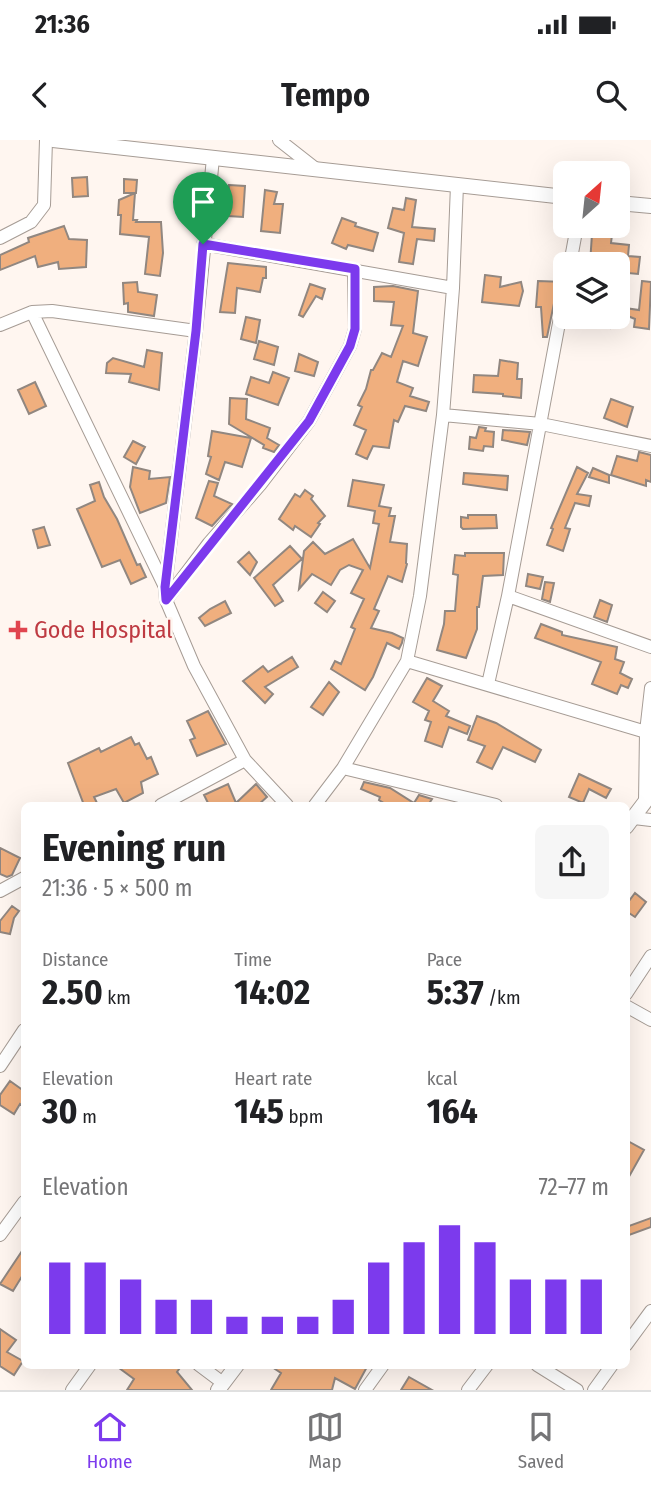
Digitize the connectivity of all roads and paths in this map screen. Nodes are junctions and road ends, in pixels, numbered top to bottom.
1 (46, 140) edge
2 (53, 140) edge
3 (279, 140) edge
4 (213, 158) junction
5 (316, 169) junction
6 (457, 185) junction
7 (553, 196) edge
8 (630, 203) edge
9 (651, 206) edge
10 (0, 238) edge
11 (203, 244) junction
12 (355, 269) junction
13 (453, 289) junction
14 (32, 312) junction
15 (0, 325) edge
16 (558, 329) edge
17 (196, 331) junction
18 (443, 415) junction
19 (541, 424) junction
20 (651, 446) edge
21 (166, 594) junction
22 (508, 596) junction
23 (651, 646) edge
24 (407, 661) junction
25 (488, 684) junction
26 (651, 688) edge
27 (646, 732) junction
28 (245, 760) junction
29 (343, 768) junction
30 (436, 790) junction
31 (648, 798) edge
32 (167, 802) edge
33 (284, 802) edge
34 (317, 802) edge
35 (433, 802) edge
36 (484, 802) edge
37 (651, 820) edge
38 (630, 823) edge
39 (21, 880) edge
40 (0, 891) edge
41 (651, 956) edge
42 (630, 988) edge
43 (630, 1008) edge
44 (651, 1020) edge
45 (21, 1034) edge
46 (0, 1066) edge
47 (21, 1206) edge
48 (0, 1235) edge
49 (651, 1311) edge
50 (630, 1340) edge
51 (87, 1369) edge
52 (204, 1369) edge
53 (234, 1369) edge
54 (380, 1369) edge
55 (484, 1369) edge
56 (543, 1369) edge
57 (609, 1369) edge
58 (221, 1387) edge
59 (72, 1390) edge
60 (365, 1390) edge
61 (468, 1390) edge
62 (577, 1390) edge
63 (594, 1390) edge

1 - 10 street
2 - 4 street
3 - 5 street
4 - 5 street
4 - 11 street
5 - 6 street
6 - 7 street
6 - 13 street
8 - 9 street
11 - 12 street
11 - 17 street
12 - 13 street
12 - 21 street
13 - 18 street
14 - 15 street
14 - 17 street
14 - 21 street
16 - 19 street
17 - 21 street
18 - 19 street
18 - 24 street
19 - 20 street
19 - 22 street
21 - 28 street
22 - 23 street
22 - 25 street
24 - 25 street
24 - 29 street
25 - 27 street
26 - 27 street
27 - 31 street
28 - 32 street
28 - 33 street
29 - 30 street
29 - 34 street
30 - 35 street
30 - 36 street
31 - 38 street
37 - 38 street
39 - 40 street
41 - 42 street
43 - 44 street
45 - 46 street
47 - 48 street
49 - 50 street
51 - 59 street
52 - 58 street
53 - 58 street
54 - 60 street
55 - 61 street
56 - 62 street
57 - 63 street

